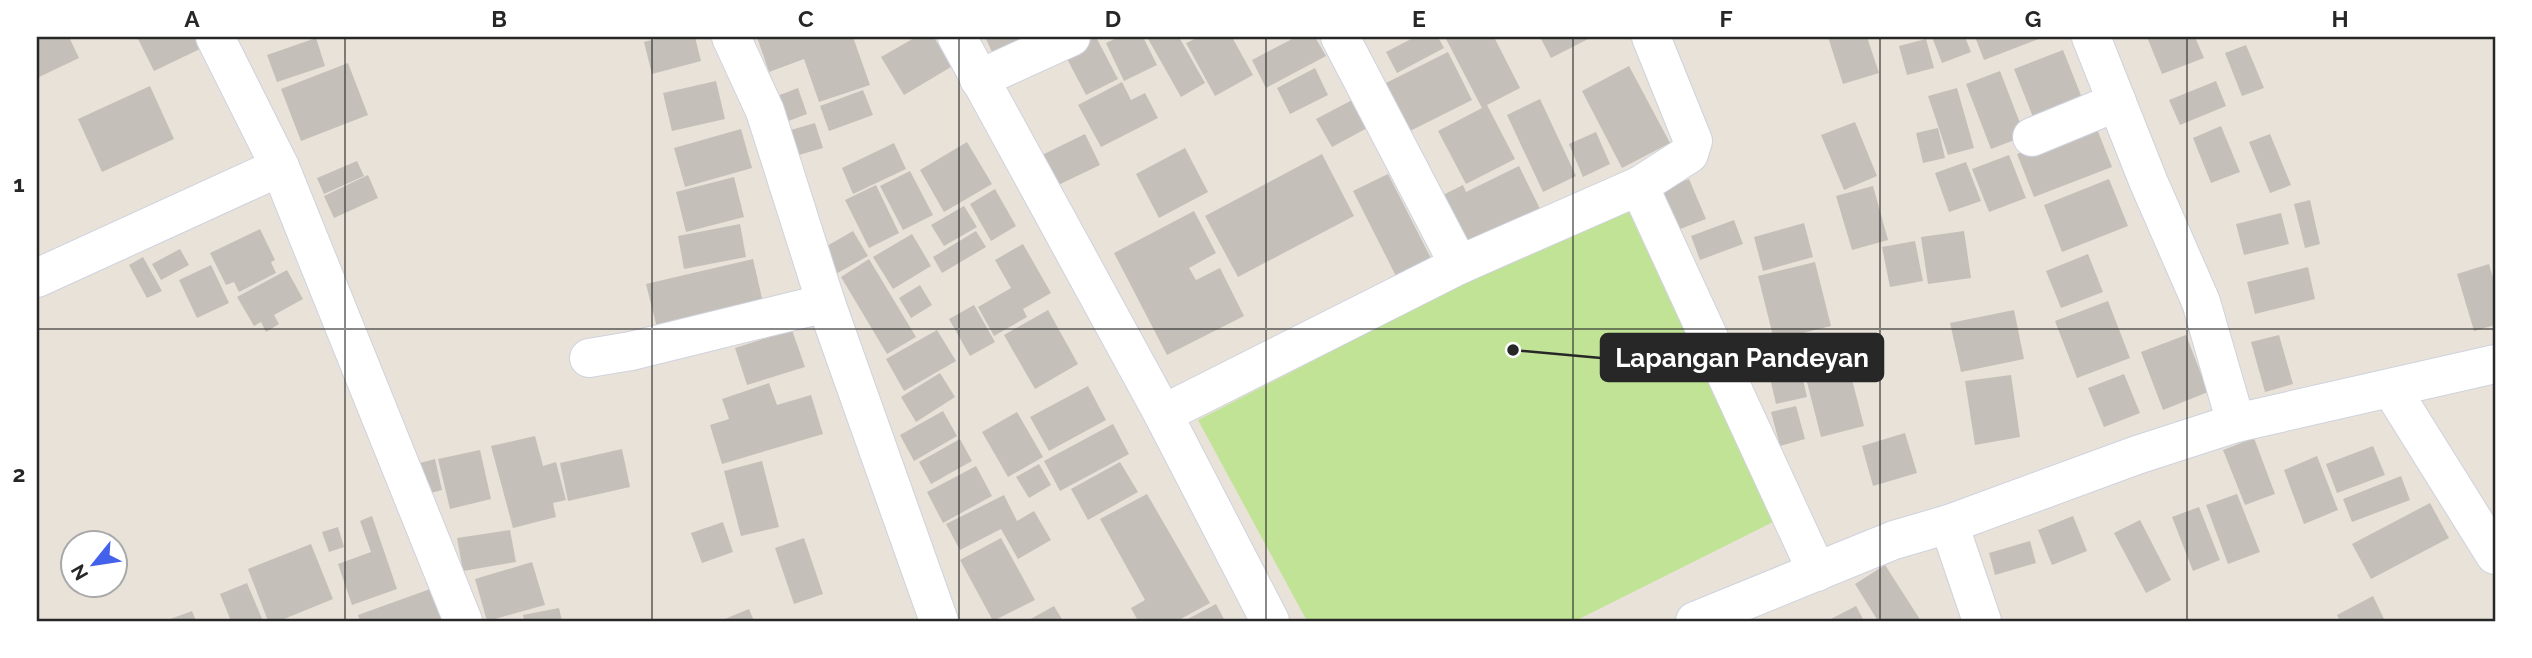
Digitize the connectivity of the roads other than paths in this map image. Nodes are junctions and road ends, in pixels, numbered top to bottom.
1 (215, 37) edge
2 (731, 37) edge
3 (957, 37) edge
4 (1071, 37) edge
5 (1340, 37) edge
6 (1651, 37) edge
7 (2091, 37) edge
8 (979, 79) junction
9 (2117, 102) junction
10 (2032, 137) dead end
11 (281, 167) junction
12 (1639, 186) junction
13 (1459, 265) junction
14 (37, 278) edge
15 (826, 303) junction
16 (589, 358) dead end
17 (2495, 365) edge
18 (2392, 390) junction
19 (1163, 414) junction
20 (2236, 423) junction
21 (1949, 524) junction
22 (2495, 555) edge
23 (1817, 572) junction
24 (463, 621) edge
25 (939, 621) edge
26 (1270, 621) edge
27 (1695, 621) edge
28 (1982, 621) edge

1 - 11 street
2 - 15 street
3 - 8 street
4 - 8 street
5 - 13 street
6 - 12 street
7 - 9 street
8 - 19 street
9 - 10 street
9 - 20 street
11 - 14 street
11 - 24 street
12 - 13 street
12 - 23 street
13 - 19 street
15 - 16 street
15 - 25 street
17 - 18 street
18 - 20 street
18 - 22 street
19 - 26 street
20 - 21 street
21 - 23 street
21 - 28 street
23 - 27 street

